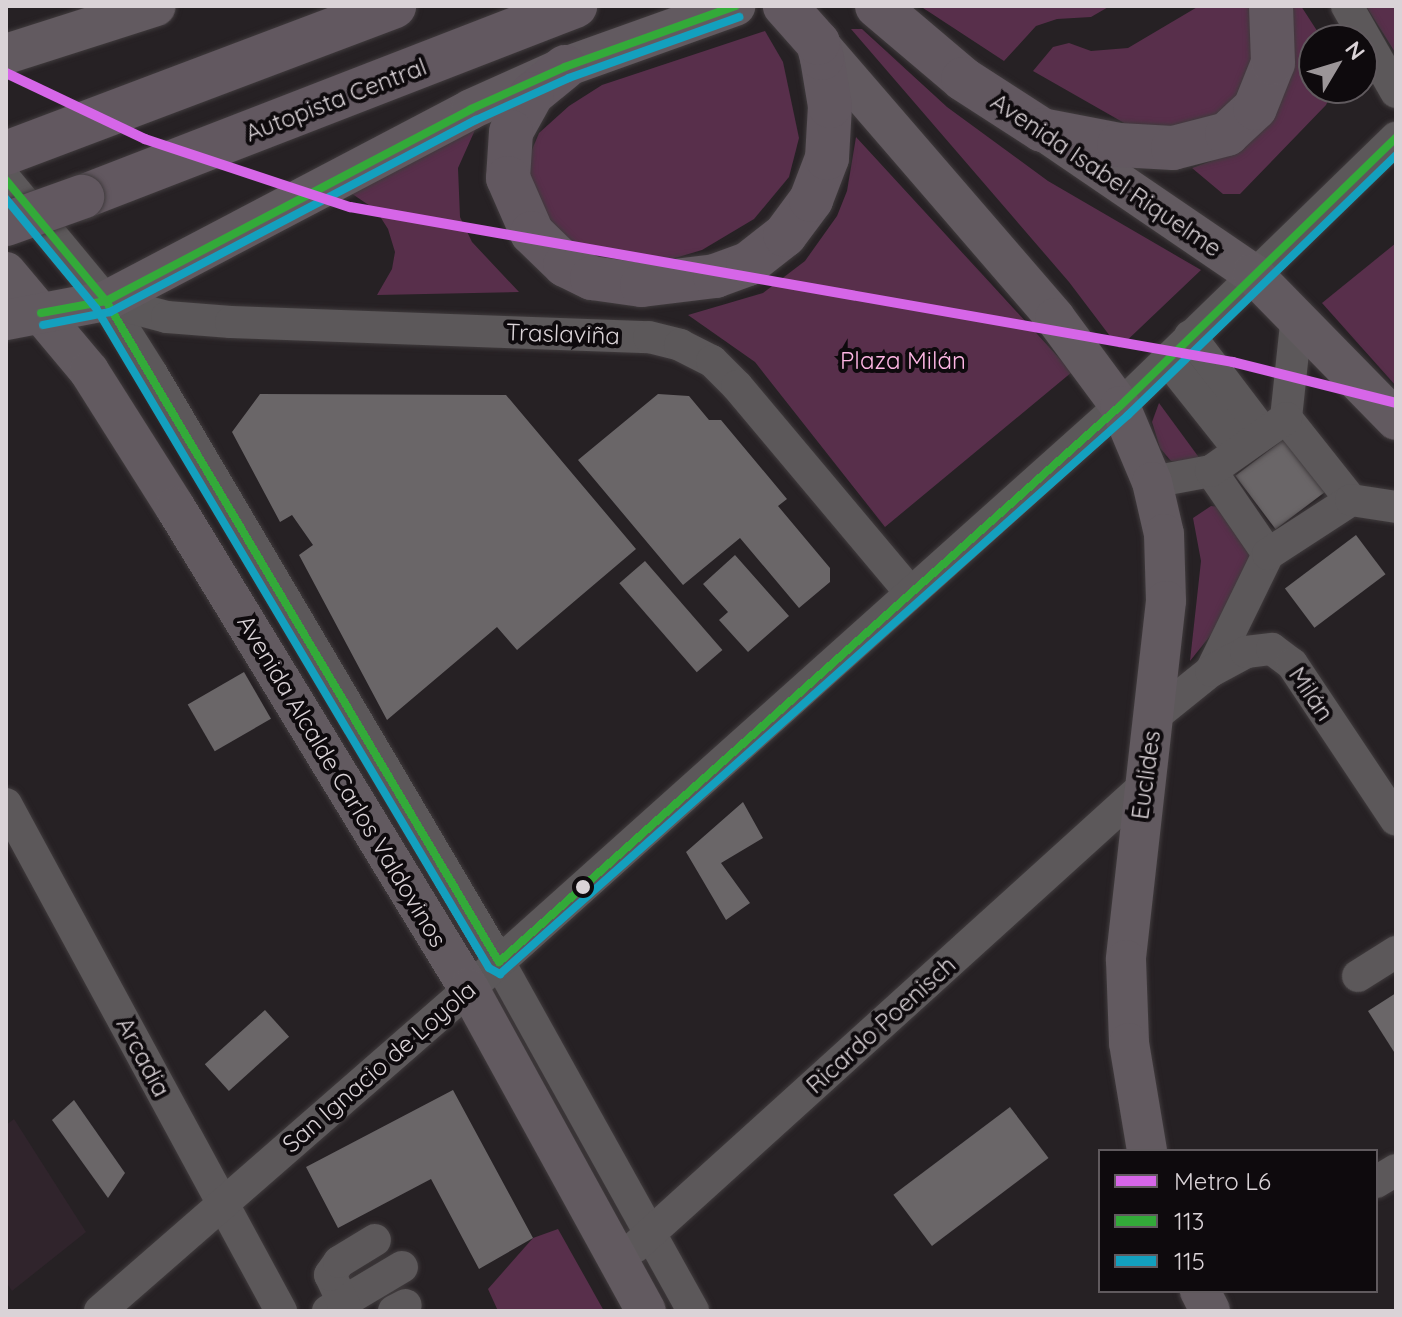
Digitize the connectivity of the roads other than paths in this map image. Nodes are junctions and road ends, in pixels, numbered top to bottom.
1 (156, 6) edge
2 (394, 6) edge
3 (575, 6) edge
4 (734, 6) edge
5 (785, 6) edge
6 (877, 6) edge
7 (1271, 6) edge
8 (1347, 6) edge
9 (818, 43) junction
10 (6, 54) edge
11 (565, 67) junction
12 (1396, 92) edge
13 (1042, 130) junction
14 (1396, 138) edge
15 (6, 153) edge
16 (6, 180) edge
17 (6, 224) edge
18 (6, 272) edge
19 (1253, 274) junction
20 (106, 301) junction
21 (1297, 315) junction
22 (25, 318) edge
23 (1190, 336) junction
24 (1167, 359) junction
25 (1120, 406) junction
26 (1396, 420) edge
27 (1263, 433) junction
28 (1211, 471) junction
29 (1152, 482) junction
30 (1351, 500) junction
31 (1396, 507) edge
32 (1268, 554) junction
33 (911, 593) junction
34 (1211, 671) junction
35 (1155, 716) junction
36 (1143, 787) junction
37 (6, 804) edge
38 (1396, 820) edge
39 (1396, 952) edge
40 (499, 962) junction
41 (1358, 976) dead end
42 (469, 989) junction
43 (1147, 1149) edge
44 (1396, 1170) edge
45 (1378, 1181) edge
46 (222, 1203) junction
47 (650, 1234) junction
48 (375, 1240) dead end
49 (619, 1261) junction
50 (402, 1267) dead end
51 (1201, 1293) edge
52 (339, 1308) edge
53 (100, 1311) edge
54 (281, 1311) edge
55 (646, 1311) edge
56 (693, 1311) edge
57 (1210, 1311) edge

1 - 10 main road
2 - 15 highway
3 - 17 highway, Autopista Central, bridge
4 - 11 main road
5 - 9 highway
6 - 13 highway, Avenida Isabel Riquelme
7 - 13 highway
8 - 12 street
9 - 11 highway
9 - 25 main road
11 - 20 main road
13 - 19 main road, Avenida Isabel Riquelme
14 - 19 street, San Ignacio de Loyola
16 - 20 street, Avenida Alcalde Carlos Valdovinos
18 - 22 main road, Avenida Alcalde Carlos Valdovinos
19 - 21 main road, Avenida Isabel Riquelme
19 - 23 street, San Ignacio de Loyola
20 - 22 main road
20 - 33 street, Traslaviña
20 - 40 street, Avenida Alcalde Carlos Valdovinos
21 - 26 main road, Avenida Isabel Riquelme
21 - 27 street
22 - 42 main road, Avenida Alcalde Carlos Valdovinos
23 - 24 street, San Ignacio de Loyola
23 - 27 street
24 - 25 street, San Ignacio de Loyola
24 - 27 street
25 - 29 main road, Euclides
25 - 33 street, San Ignacio de Loyola
27 - 28 street
27 - 30 street
28 - 29 street
28 - 32 street
29 - 35 main road, Euclides
30 - 31 street
30 - 32 street
32 - 34 street
33 - 40 street, San Ignacio de Loyola
34 - 35 street, Milán
34 - 38 street, Milán
35 - 36 main road, Euclides
36 - 43 main road, Euclides
36 - 47 street, Ricardo Poenisch
37 - 46 street, Arcadia
39 - 41 street
40 - 42 street, San Ignacio de Loyola
40 - 47 street, Avenida Alcalde Carlos Valdovinos
42 - 46 street, San Ignacio de Loyola
42 - 49 main road, Avenida Alcalde Carlos Valdovinos
44 - 45 street
46 - 53 street, San Ignacio de Loyola
46 - 54 street, Arcadia
47 - 49 street, Ricardo Poenisch
47 - 56 street, Avenida Alcalde Carlos Valdovinos
48 - 52 street
49 - 55 main road, Avenida Alcalde Carlos Valdovinos
50 - 52 street
51 - 57 main road

